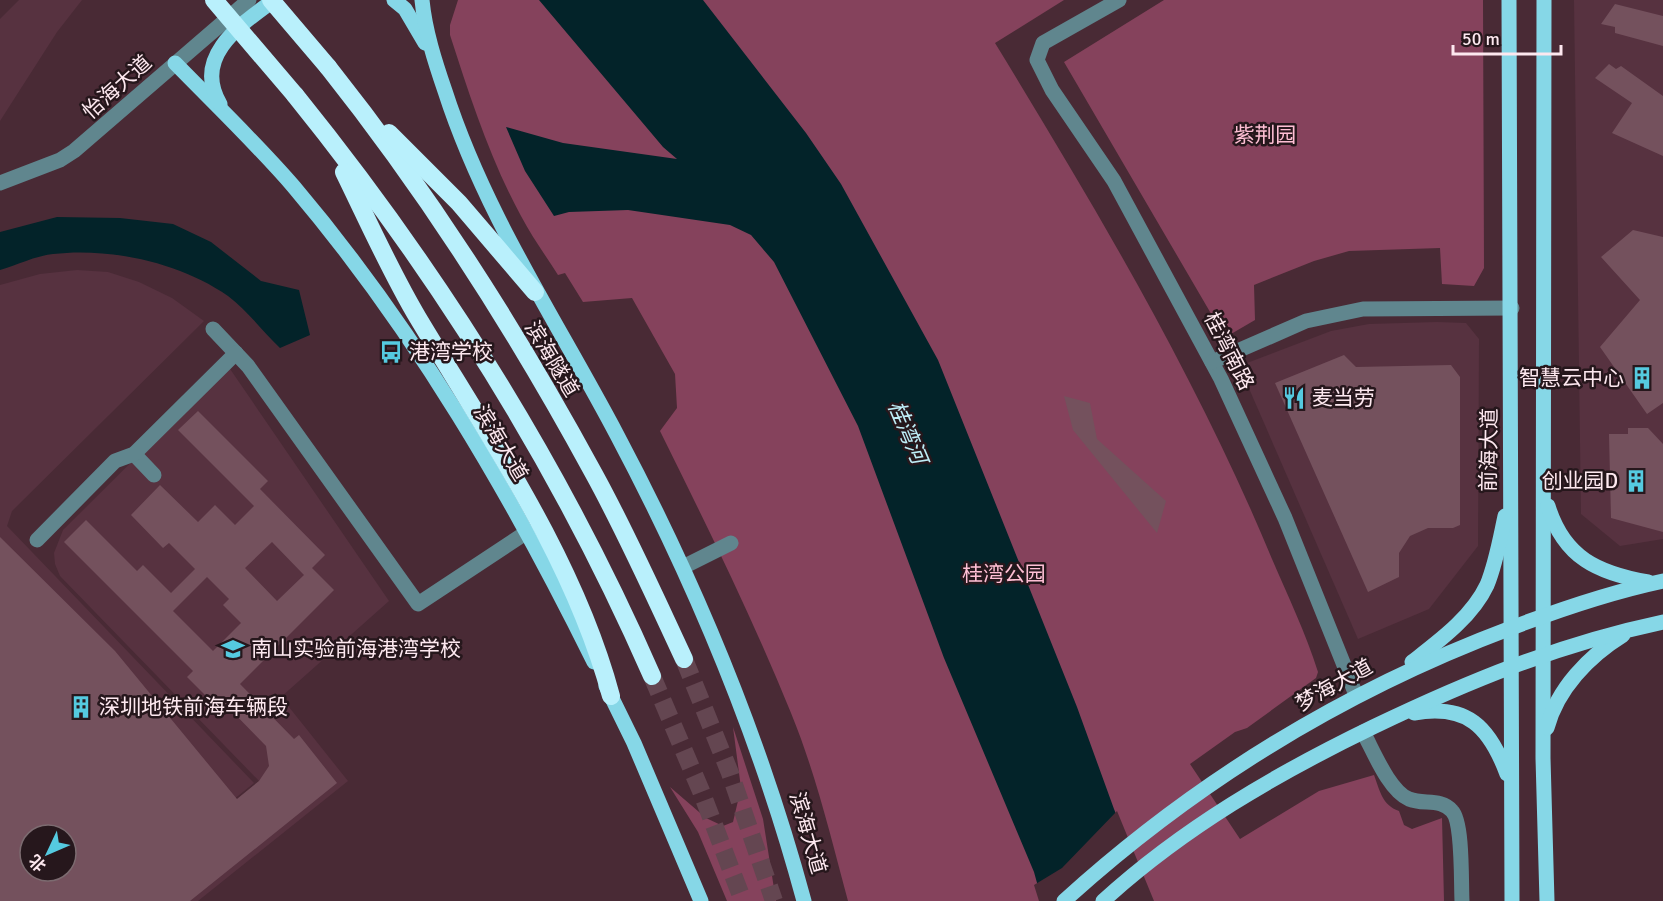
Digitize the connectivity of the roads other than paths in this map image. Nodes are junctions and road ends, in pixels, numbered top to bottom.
1 (214, 0) edge
2 (249, 0) edge
3 (272, 0) edge
4 (394, 0) edge
5 (422, 0) edge
6 (1119, 0) edge
7 (1509, 0) edge
8 (1544, 0) edge
9 (175, 63) junction
10 (436, 64) junction
11 (353, 99) junction
12 (233, 122) junction
13 (322, 128) junction
14 (0, 183) edge
15 (535, 292) junction
16 (1512, 308) junction
17 (213, 329) dead end
18 (236, 353) junction
19 (1212, 362) junction
20 (134, 454) junction
21 (154, 475) dead end
22 (1544, 493) junction
23 (1509, 496) junction
24 (527, 532) junction
25 (37, 540) dead end
26 (731, 543) dead end
27 (683, 567) junction
28 (1658, 582) edge
29 (1545, 615) junction
30 (1663, 622) edge
31 (1511, 628) junction
32 (1634, 628) junction
33 (1544, 653) junction
34 (684, 659) tunnel mouth
35 (1510, 666) junction
36 (652, 676) tunnel mouth
37 (1394, 676) junction
38 (1356, 695) junction
39 (611, 696) junction
40 (1370, 729) junction
41 (1543, 758) junction
42 (1510, 783) junction
43 (701, 901) edge
44 (804, 901) edge
45 (1064, 901) edge
46 (1103, 901) edge
47 (1462, 901) edge
48 (1512, 901) edge
49 (1547, 901) edge

1 - 13 highway, bridge
2 - 9 street, 怡海大道
3 - 11 highway, bridge
3 - 12 main road
4 - 10 main road
5 - 10 main road
6 - 19 street, 桂湾南路
7 - 16 main road, 前海大道
8 - 22 main road
9 - 12 main road, 滨海大道
9 - 14 street, 怡海大道
10 - 15 main road, 滨海大道
11 - 15 highway
11 - 34 highway, 滨海隧道
12 - 24 main road, 滨海大道
13 - 36 highway
13 - 39 highway
15 - 27 main road, 滨海大道
16 - 19 street
16 - 23 main road, 前海大道
17 - 18 street
18 - 20 street
18 - 24 street
19 - 38 street, 桂湾南路
20 - 21 street
20 - 25 street
22 - 28 main road
22 - 29 main road
23 - 31 main road, 前海大道
23 - 37 main road
24 - 39 main road, 滨海大道
26 - 27 street
27 - 44 main road, 滨海大道
28 - 29 main road, 梦海大道
29 - 31 main road, 梦海大道
29 - 33 main road
30 - 32 main road
31 - 35 main road, 前海大道
31 - 37 main road, 梦海大道
32 - 33 main road
32 - 41 main road
33 - 35 main road
33 - 41 main road
35 - 40 main road
35 - 42 main road, 前海大道
37 - 38 main road, 梦海大道
38 - 45 main road, 梦海大道
39 - 43 main road, 滨海大道
40 - 42 main road
40 - 46 main road
40 - 47 street
41 - 49 main road
42 - 48 main road, 前海大道

